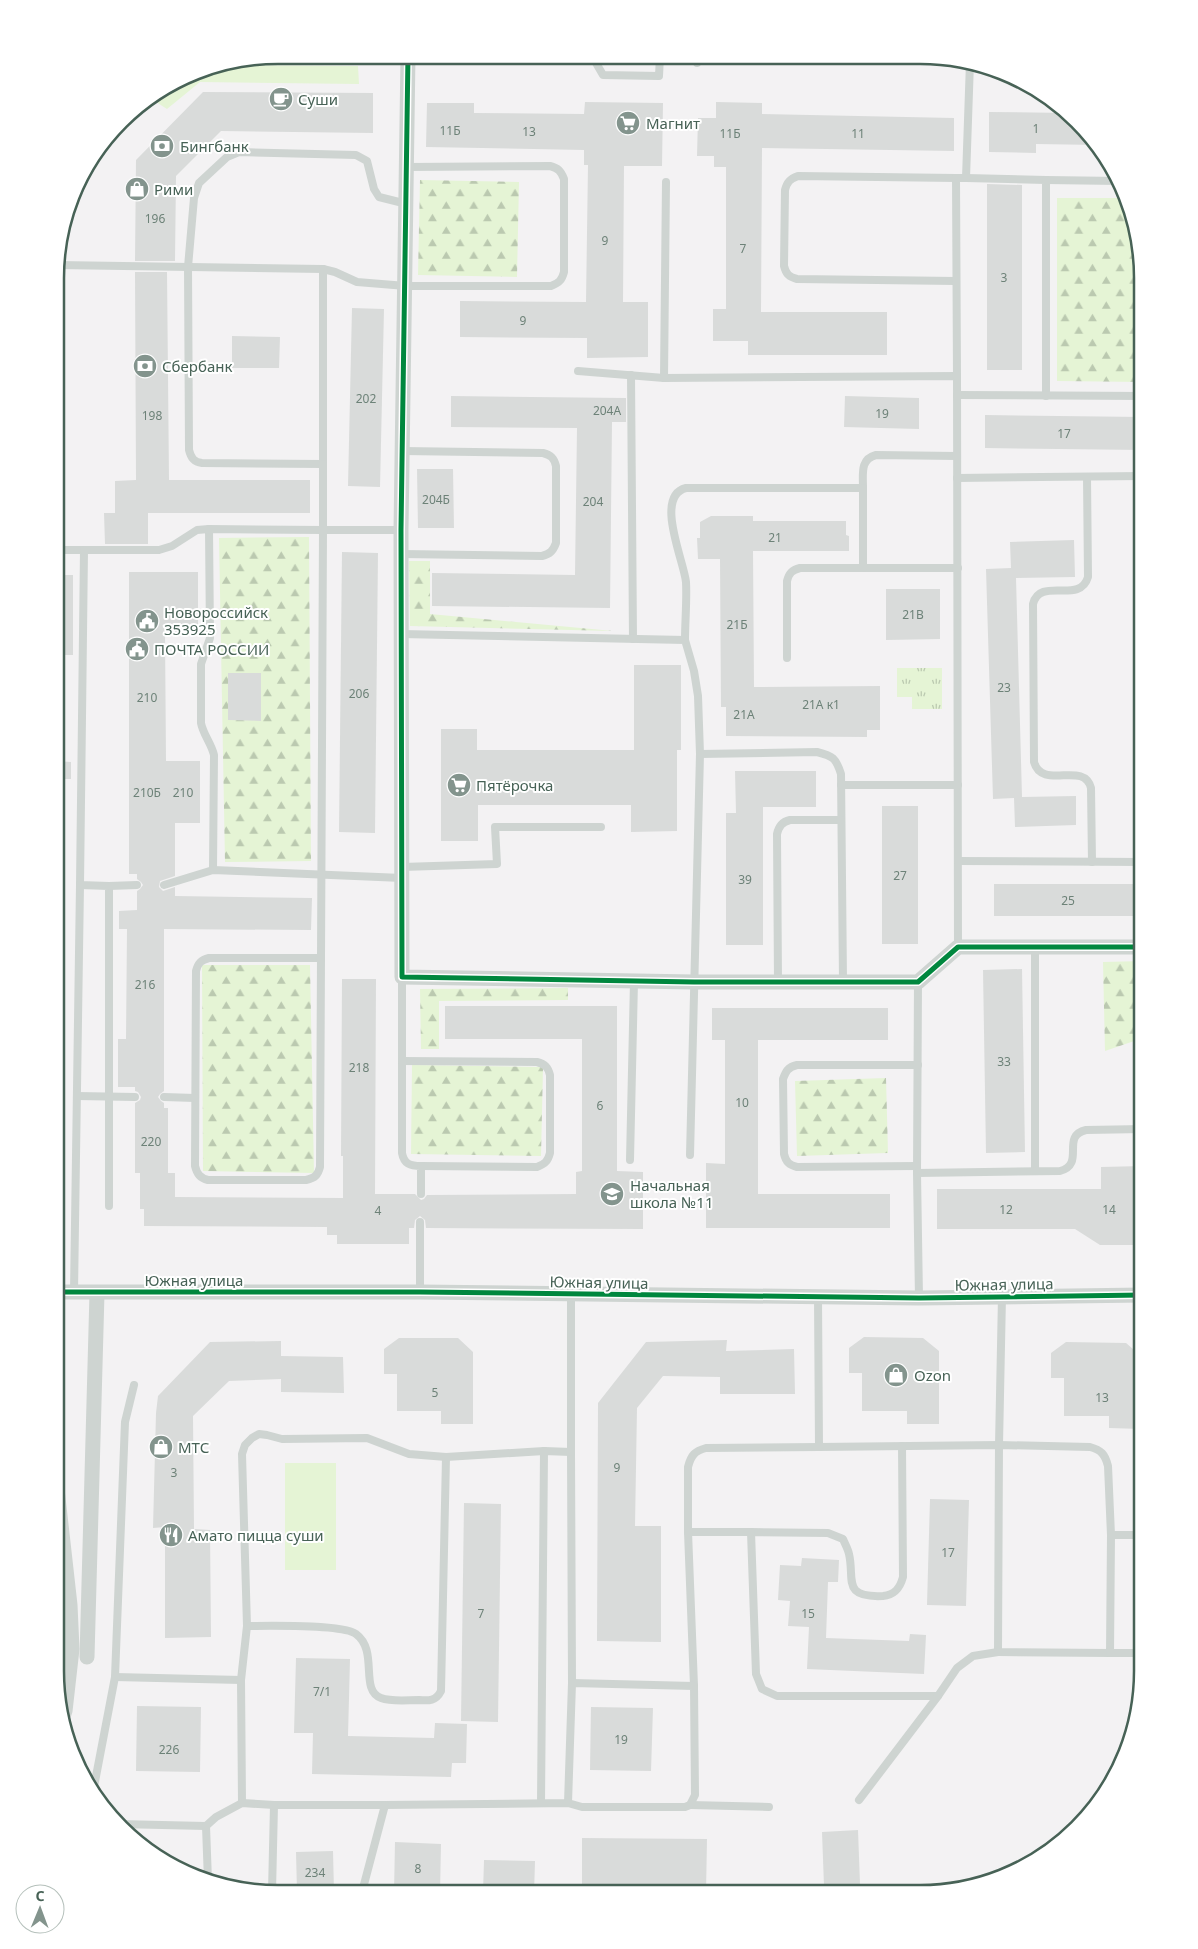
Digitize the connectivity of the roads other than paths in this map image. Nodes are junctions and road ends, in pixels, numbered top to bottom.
1 (408, 64) edge
2 (597, 64) edge
3 (660, 64) edge
4 (970, 70) edge
5 (408, 167) junction
6 (956, 178) junction
7 (966, 178) junction
8 (1046, 180) junction
9 (1111, 181) edge
10 (666, 182) dead end
11 (407, 204) junction
12 (64, 266) edge
13 (188, 267) junction
14 (323, 269) junction
15 (956, 281) junction
16 (406, 286) junction
17 (578, 371) dead end
18 (631, 376) junction
19 (957, 376) junction
20 (664, 378) junction
21 (957, 395) junction
22 (1046, 396) junction
23 (1134, 396) edge
24 (403, 451) junction
25 (957, 456) junction
26 (323, 464) junction
27 (1134, 476) edge
28 (1087, 477) junction
29 (957, 478) junction
30 (863, 488) junction
31 (209, 529) junction
32 (323, 530) junction
33 (401, 530) junction
34 (64, 550) edge
35 (84, 550) junction
36 (401, 554) junction
37 (863, 568) junction
38 (958, 568) junction
39 (401, 634) junction
40 (633, 639) junction
41 (685, 640) junction
42 (787, 658) dead end
43 (700, 754) junction
44 (841, 785) junction
45 (958, 785) junction
46 (841, 820) junction
47 (601, 827) dead end
48 (958, 861) junction
49 (1092, 862) junction
50 (1134, 862) edge
51 (213, 870) junction
52 (402, 872) junction
53 (321, 875) junction
54 (137, 885) dead end
55 (164, 885) dead end
56 (80, 886) junction
57 (109, 886) junction
58 (958, 947) junction
59 (1035, 947) junction
60 (1134, 947) edge
61 (321, 958) junction
62 (402, 978) junction
63 (634, 981) junction
64 (694, 982) junction
65 (778, 982) junction
66 (843, 982) junction
67 (918, 982) junction
68 (402, 1062) junction
69 (918, 1065) junction
70 (77, 1096) junction
71 (109, 1097) junction
72 (135, 1097) dead end
73 (164, 1097) dead end
74 (195, 1098) junction
75 (1134, 1129) edge
76 (690, 1155) dead end
77 (630, 1160) dead end
78 (421, 1166) junction
79 (917, 1170) junction
80 (1035, 1171) junction
81 (421, 1194) dead end
82 (109, 1206) dead end
83 (420, 1222) dead end
84 (64, 1292) edge
85 (74, 1292) junction
86 (97, 1292) junction
87 (420, 1292) junction
88 (571, 1294) junction
89 (1134, 1295) edge
90 (1002, 1296) junction
91 (818, 1297) junction
92 (919, 1298) junction
93 (134, 1385) dead end
94 (999, 1445) junction
95 (902, 1446) junction
96 (818, 1447) junction
97 (544, 1451) junction
98 (571, 1452) junction
99 (446, 1457) junction
100 (688, 1532) junction
101 (751, 1532) junction
102 (1111, 1534) junction
103 (1134, 1535) edge
104 (64, 1569) edge
105 (246, 1626) junction
106 (998, 1652) junction
107 (1110, 1653) junction
108 (1134, 1653) edge
109 (87, 1657) dead end
110 (115, 1677) junction
111 (241, 1680) junction
112 (572, 1683) junction
113 (694, 1686) junction
114 (65, 1693) edge
115 (938, 1696) junction
116 (94, 1781) edge
117 (860, 1800) dead end
118 (242, 1803) junction
119 (541, 1803) junction
120 (568, 1803) junction
121 (690, 1804) junction
122 (274, 1805) junction
123 (385, 1805) junction
124 (769, 1807) dead end
125 (127, 1824) edge
126 (206, 1826) junction
127 (208, 1874) edge
128 (272, 1885) edge
129 (364, 1885) edge

1 - 5 street
2 - 3 lane
4 - 7 lane
5 - 11 street
5 - 16 lane
6 - 7 lane
6 - 15 lane
6 - 15 lane
7 - 8 lane
8 - 9 lane
8 - 22 lane
10 - 20 lane
11 - 13 lane
11 - 16 street
12 - 13 lane
13 - 14 lane
13 - 26 lane
14 - 16 lane
14 - 26 lane
15 - 19 lane
16 - 24 street
17 - 18 lane
18 - 20 lane
18 - 40 lane
19 - 20 lane
19 - 21 lane
21 - 22 lane
21 - 25 lane
22 - 23 lane
24 - 33 street
24 - 36 lane
25 - 29 lane
25 - 30 lane
26 - 32 lane
27 - 28 lane
28 - 29 lane
28 - 49 lane
29 - 38 lane
30 - 37 lane
30 - 41 lane
31 - 32 lane
31 - 35 lane
31 - 51 lane
32 - 33 lane
32 - 53 lane
33 - 36 street
34 - 35 lane
35 - 56 lane
36 - 39 street
37 - 38 lane
37 - 42 lane
38 - 45 lane
39 - 40 lane
39 - 52 street
40 - 41 lane
41 - 43 lane
43 - 44 lane
43 - 64 lane
44 - 45 lane
44 - 46 lane
45 - 48 lane
46 - 65 lane
46 - 66 lane
47 - 52 lane
48 - 49 lane
48 - 58 lane
49 - 50 lane
51 - 53 lane
51 - 55 lane
52 - 53 lane
52 - 62 street
53 - 61 lane
54 - 57 lane
56 - 57 lane
56 - 70 lane
57 - 71 lane
58 - 59 street
58 - 67 street
59 - 60 street
59 - 80 lane
61 - 74 lane
61 - 74 lane
62 - 63 street
62 - 68 lane
63 - 64 street
63 - 77 lane
64 - 65 street
64 - 76 lane
65 - 66 street
66 - 67 street
67 - 69 lane
68 - 78 lane
68 - 78 lane
69 - 79 lane
69 - 79 lane
70 - 71 lane
70 - 85 lane
71 - 72 lane
71 - 82 lane
73 - 74 lane
75 - 80 lane
78 - 81 lane
79 - 80 lane
79 - 92 lane
83 - 87 lane
84 - 85 street, Южная улица
85 - 86 street, Южная улица
86 - 87 street, Южная улица
86 - 109 street
87 - 88 street, Южная улица
88 - 91 street, Южная улица
88 - 98 lane
89 - 90 street, Южная улица
90 - 92 street, Южная улица
90 - 94 lane
91 - 92 street, Южная улица
91 - 96 lane
93 - 110 lane
94 - 95 lane
94 - 102 lane
94 - 106 lane
95 - 96 lane
95 - 101 lane
96 - 100 lane
97 - 98 lane
97 - 99 lane
97 - 119 lane
98 - 112 lane
99 - 105 lane
99 - 105 lane
100 - 101 lane
100 - 113 lane
101 - 115 lane
102 - 103 lane
102 - 107 lane
104 - 114 street
105 - 111 lane
106 - 107 lane
106 - 115 lane
107 - 108 lane
110 - 111 lane
110 - 116 lane
111 - 118 lane
112 - 113 lane
112 - 120 lane
113 - 121 lane
115 - 117 lane
118 - 122 lane
118 - 126 lane
119 - 120 lane
119 - 123 lane
120 - 121 lane
121 - 124 lane
122 - 123 lane
122 - 128 lane
123 - 129 lane
125 - 126 lane
126 - 127 lane

